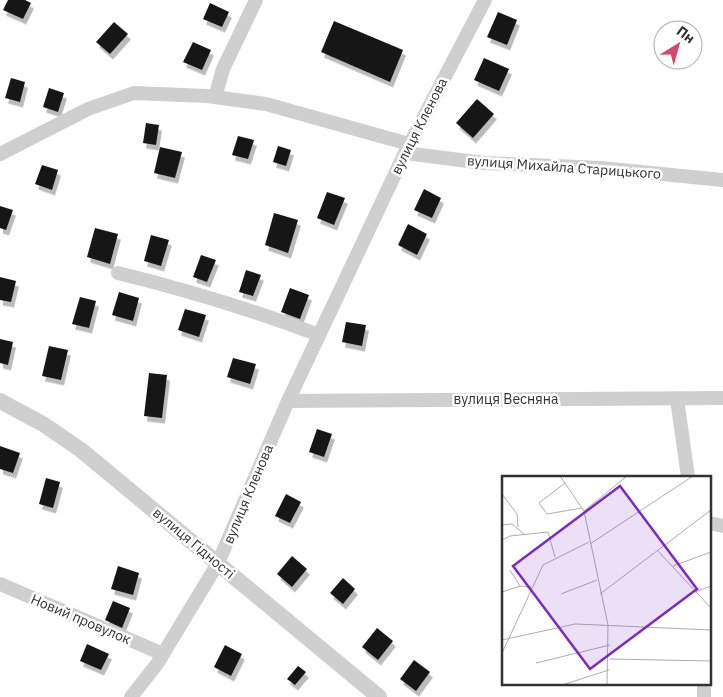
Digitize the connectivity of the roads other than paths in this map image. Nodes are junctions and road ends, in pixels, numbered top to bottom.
1 (256, 0) edge
2 (485, 0) edge
3 (215, 97) junction
4 (3, 148) edge
5 (407, 149) junction
6 (723, 180) edge
7 (118, 273) dead end
8 (319, 335) junction
9 (723, 398) edge
10 (677, 399) junction
11 (0, 401) edge
12 (288, 401) junction
13 (688, 476) edge
14 (710, 523) edge
15 (723, 526) edge
16 (218, 563) junction
17 (0, 584) edge
18 (162, 654) junction
19 (704, 684) edge
20 (132, 697) edge
21 (379, 697) edge
22 (704, 697) edge

1 - 3 street
2 - 5 street, вулиця Кленова
3 - 4 street, вулиця Михайла Старицького
3 - 5 street, вулиця Михайла Старицького
5 - 6 street, вулиця Михайла Старицького
5 - 8 street, вулиця Кленова
7 - 8 street
8 - 12 street, вулиця Кленова
9 - 10 street, вулиця Весняна
10 - 12 street, вулиця Весняна
10 - 13 street
11 - 16 street, вулиця Гідності
12 - 16 street, вулиця Кленова
14 - 15 street
16 - 18 street, вулиця Кленова
16 - 21 street, вулиця Гідності
17 - 18 street, Новий провулок
18 - 20 street, вулиця Кленова
19 - 22 street

